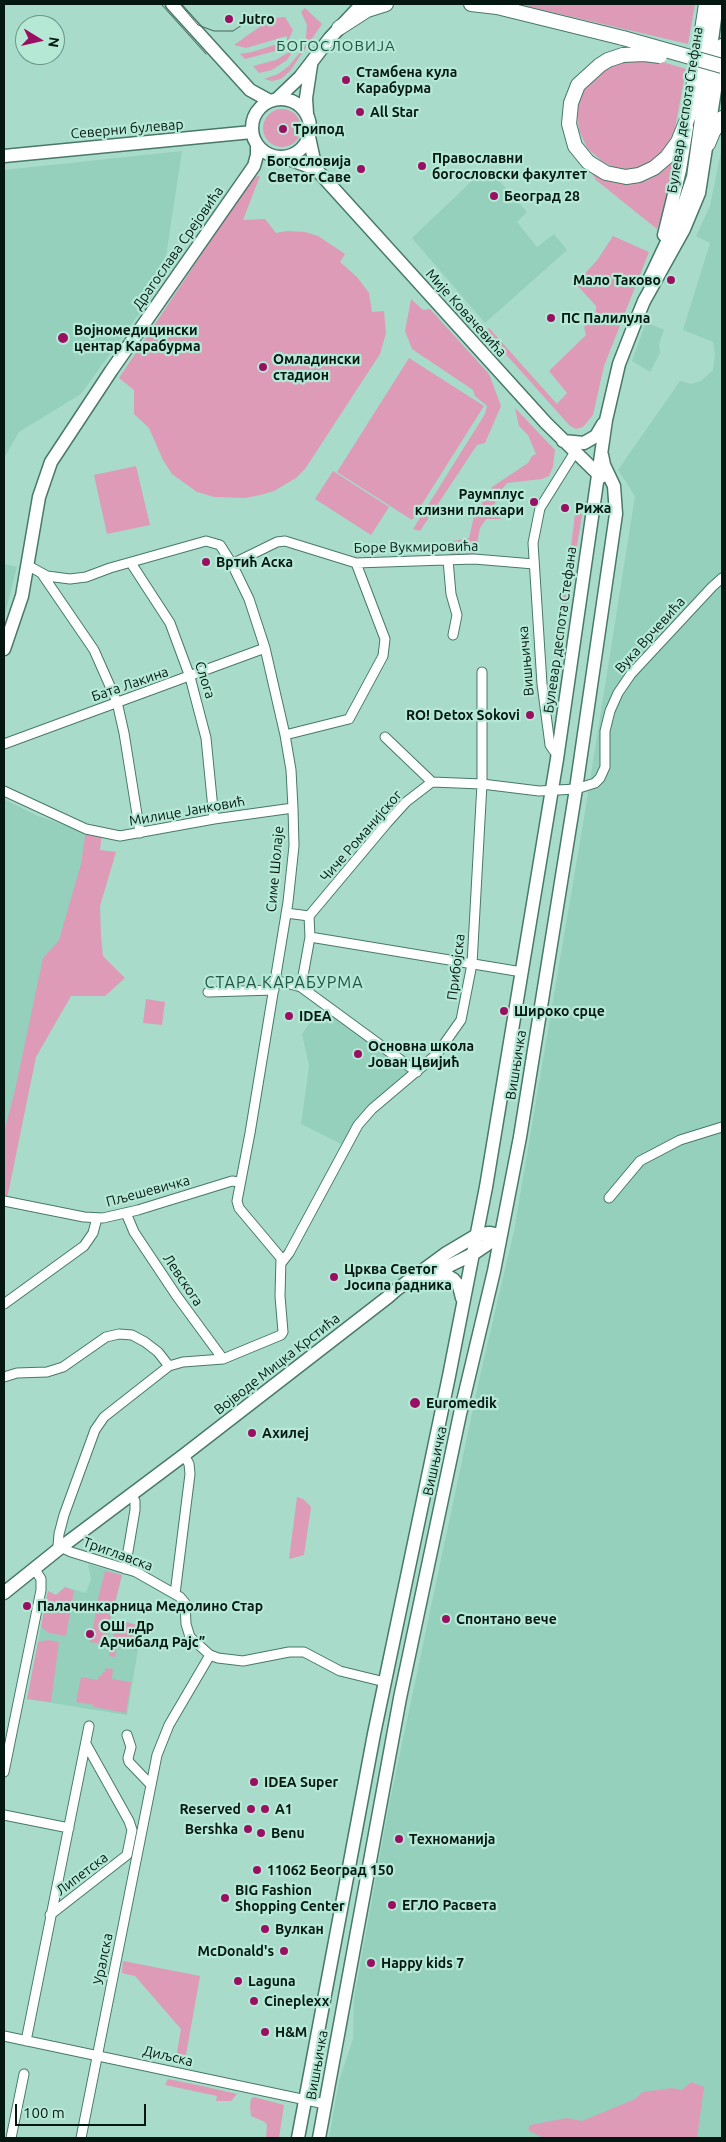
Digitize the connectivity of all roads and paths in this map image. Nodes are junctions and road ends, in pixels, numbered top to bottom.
1 (172, 4) edge
2 (362, 4) edge
3 (386, 4) edge
4 (471, 4) edge
5 (706, 4) edge
6 (717, 4) edge
7 (339, 28) junction
8 (722, 45) edge
9 (708, 62) junction
10 (311, 64) junction
11 (722, 66) edge
12 (250, 90) junction
13 (274, 100) junction
14 (256, 114) junction
15 (307, 114) junction
16 (688, 115) junction
17 (722, 118) edge
18 (255, 138) junction
19 (309, 138) junction
20 (708, 144) junction
21 (4, 156) edge
22 (280, 157) junction
23 (254, 166) junction
24 (316, 169) junction
25 (659, 256) junction
26 (644, 302) junction
27 (606, 420) junction
28 (563, 441) junction
29 (601, 450) junction
30 (575, 452) junction
31 (597, 474) junction
32 (616, 496) junction
33 (448, 560) junction
34 (131, 563) junction
35 (356, 563) junction
36 (232, 564) junction
37 (534, 564) junction
38 (27, 565) junction
39 (41, 574) junction
40 (722, 578) edge
41 (453, 635) dead end
42 (265, 648) junction
43 (4, 649) edge
44 (482, 672) dead end
45 (190, 677) junction
46 (117, 702) junction
47 (285, 735) junction
48 (385, 737) dead end
49 (4, 744) edge
50 (558, 752) junction
51 (432, 782) junction
52 (482, 784) junction
53 (576, 789) junction
54 (4, 791) edge
55 (552, 791) junction
56 (293, 808) junction
57 (214, 819) junction
58 (140, 833) junction
59 (286, 913) junction
60 (309, 916) junction
61 (310, 937) junction
62 (472, 964) junction
63 (522, 972) junction
64 (275, 980) junction
65 (301, 986) junction
66 (274, 990) junction
67 (208, 992) dead end
68 (416, 1072) junction
69 (722, 1127) edge
70 (239, 1182) junction
71 (609, 1198) dead end
72 (4, 1201) edge
73 (126, 1213) junction
74 (97, 1218) junction
75 (477, 1235) junction
76 (501, 1235) junction
77 (473, 1254) junction
78 (282, 1262) junction
79 (427, 1276) junction
80 (388, 1298) junction
81 (463, 1300) junction
82 (4, 1304) edge
83 (222, 1359) junction
84 (169, 1366) junction
85 (4, 1377) edge
86 (184, 1455) junction
87 (131, 1495) junction
88 (60, 1548) junction
89 (34, 1568) junction
90 (125, 1569) junction
91 (4, 1593) edge
92 (175, 1594) junction
93 (210, 1654) junction
94 (385, 1682) junction
95 (89, 1726) dead end
96 (126, 1735) dead end
97 (86, 1744) junction
98 (4, 1772) edge
99 (151, 1785) junction
100 (4, 1815) edge
101 (143, 1824) junction
102 (69, 1828) junction
103 (132, 1830) junction
104 (127, 1855) junction
105 (136, 1866) junction
106 (50, 1915) junction
107 (4, 2036) edge
108 (26, 2041) junction
109 (98, 2055) junction
110 (24, 2074) dead end
111 (304, 2100) junction
112 (325, 2104) junction
113 (11, 2138) edge
114 (81, 2138) edge
115 (298, 2138) edge
116 (319, 2138) edge

1 - 12 main road
2 - 7 main road
3 - 7 main road
4 - 9 main road, bridge
5 - 16 main road
6 - 25 main road, Булевар деспота Стефана
7 - 10 main road
8 - 20 main road, Булевар деспота Стефана
9 - 11 main road, bridge
9 - 16 main road, bridge
10 - 13 main road
10 - 15 main road
12 - 13 main road
12 - 14 main road
13 - 14 main road
13 - 15 main road
14 - 18 main road
15 - 19 main road, Мије Ковачевића
16 - 25 main road
17 - 20 main road
18 - 21 main road, Северни булевар
18 - 22 main road
18 - 23 main road, Драгослава Срејовића
19 - 22 main road
19 - 24 main road, Мије Ковачевића
20 - 26 main road, Булевар деспота Стефана
22 - 23 main road
22 - 24 main road, Мије Ковачевића
23 - 38 main road, Драгослава Срејовића
24 - 28 main road, Мије Ковачевића
25 - 26 main road, Булевар деспота Стефана
26 - 27 main road, Булевар деспота Стефана
27 - 28 main road
27 - 29 main road, Булевар деспота Стефана
28 - 30 main road, Мије Ковачевића
29 - 31 main road, Булевар деспота Стефана
29 - 32 main road, Булевар деспота Стефана
30 - 31 main road, Мије Ковачевића
30 - 37 street
31 - 32 main road
31 - 50 main road, Булевар деспота Стефана
32 - 53 main road, Булевар деспота Стефана
33 - 35 street, Боре Вукмировића
33 - 37 street, Боре Вукмировића
33 - 41 street
34 - 36 street
34 - 39 street
34 - 45 street, Слога
35 - 36 street, Боре Вукмировића
35 - 47 street
36 - 42 street, Симе Шолаје
37 - 50 street, Вишњичка
38 - 39 street
38 - 43 main road, Драгослава Срејовића
39 - 46 street
40 - 53 street, Вука Врчевића
42 - 45 street, Бата Лакина
42 - 47 street, Симе Шолаје
44 - 52 street, Прибојска
45 - 46 street, Бата Лакина
45 - 57 street, Слога
46 - 49 street, Бата Лакина
46 - 58 street
47 - 56 street, Симе Шолаје
48 - 51 street
50 - 55 main road, Булевар деспота Стефана
51 - 52 street
51 - 60 street, Чиче Романијског
52 - 55 street
52 - 62 street, Прибојска
53 - 55 street, Вука Врчевића
53 - 76 main road, Вишњичка
54 - 58 street, Милице Јанковић
55 - 63 main road, Вишњичка
56 - 57 street, Милице Јанковић
56 - 59 street, Симе Шолаје
57 - 58 street, Милице Јанковић
59 - 60 street
59 - 64 street, Симе Шолаје
60 - 61 street
61 - 62 street
61 - 65 street
62 - 63 street
62 - 68 street, Прибојска
63 - 75 main road, Вишњичка
64 - 65 street
64 - 66 street, Симе Шолаје
65 - 68 street
66 - 67 street
66 - 70 street, Симе Шолаје
68 - 78 street, Прибојска
69 - 71 street
70 - 73 street, Пљешевичка
70 - 78 street, Симе Шолаје
72 - 74 street, Пљешевичка
73 - 74 street, Пљешевичка
73 - 83 street, Левскога
74 - 82 street
75 - 76 main road
75 - 77 main road, Вишњичка
75 - 80 main road, Војводе Мицка Крстића
76 - 77 main road, Војводе Мицка Крстића
76 - 112 main road, Вишњичка
77 - 79 main road, Војводе Мицка Крстића
77 - 81 main road, Вишњичка
78 - 83 street
79 - 80 main road, Војводе Мицка Крстића
79 - 81 main road
80 - 86 main road, Војводе Мицка Крстића
81 - 94 main road, Вишњичка
83 - 84 street
84 - 85 street
84 - 88 street
86 - 87 main road, Војводе Мицка Крстића
86 - 92 street
87 - 88 main road, Војводе Мицка Крстића
87 - 90 street
88 - 89 main road, Војводе Мицка Крстића
88 - 90 street, Триглавска
89 - 91 main road, Војводе Мицка Крстића
89 - 98 street
90 - 92 street, Триглавска
92 - 93 street
93 - 94 street
93 - 99 street, Уралска
94 - 111 main road, Вишњичка
95 - 97 street, Липетска
96 - 99 street
97 - 102 street, Липетска
97 - 103 street
99 - 101 street, Уралска
100 - 102 street
101 - 103 street
101 - 105 street, Уралска
102 - 106 street, Липетска
103 - 104 street, Липетска
104 - 105 street
104 - 106 street, Липетска
105 - 109 street, Уралска
106 - 108 street, Липетска
107 - 108 street, Диљска
108 - 109 street, Диљска
109 - 111 street, Диљска
109 - 114 street, Уралска
110 - 113 street
111 - 112 street, Диљска
111 - 115 main road, Вишњичка
112 - 116 main road, Вишњичка

